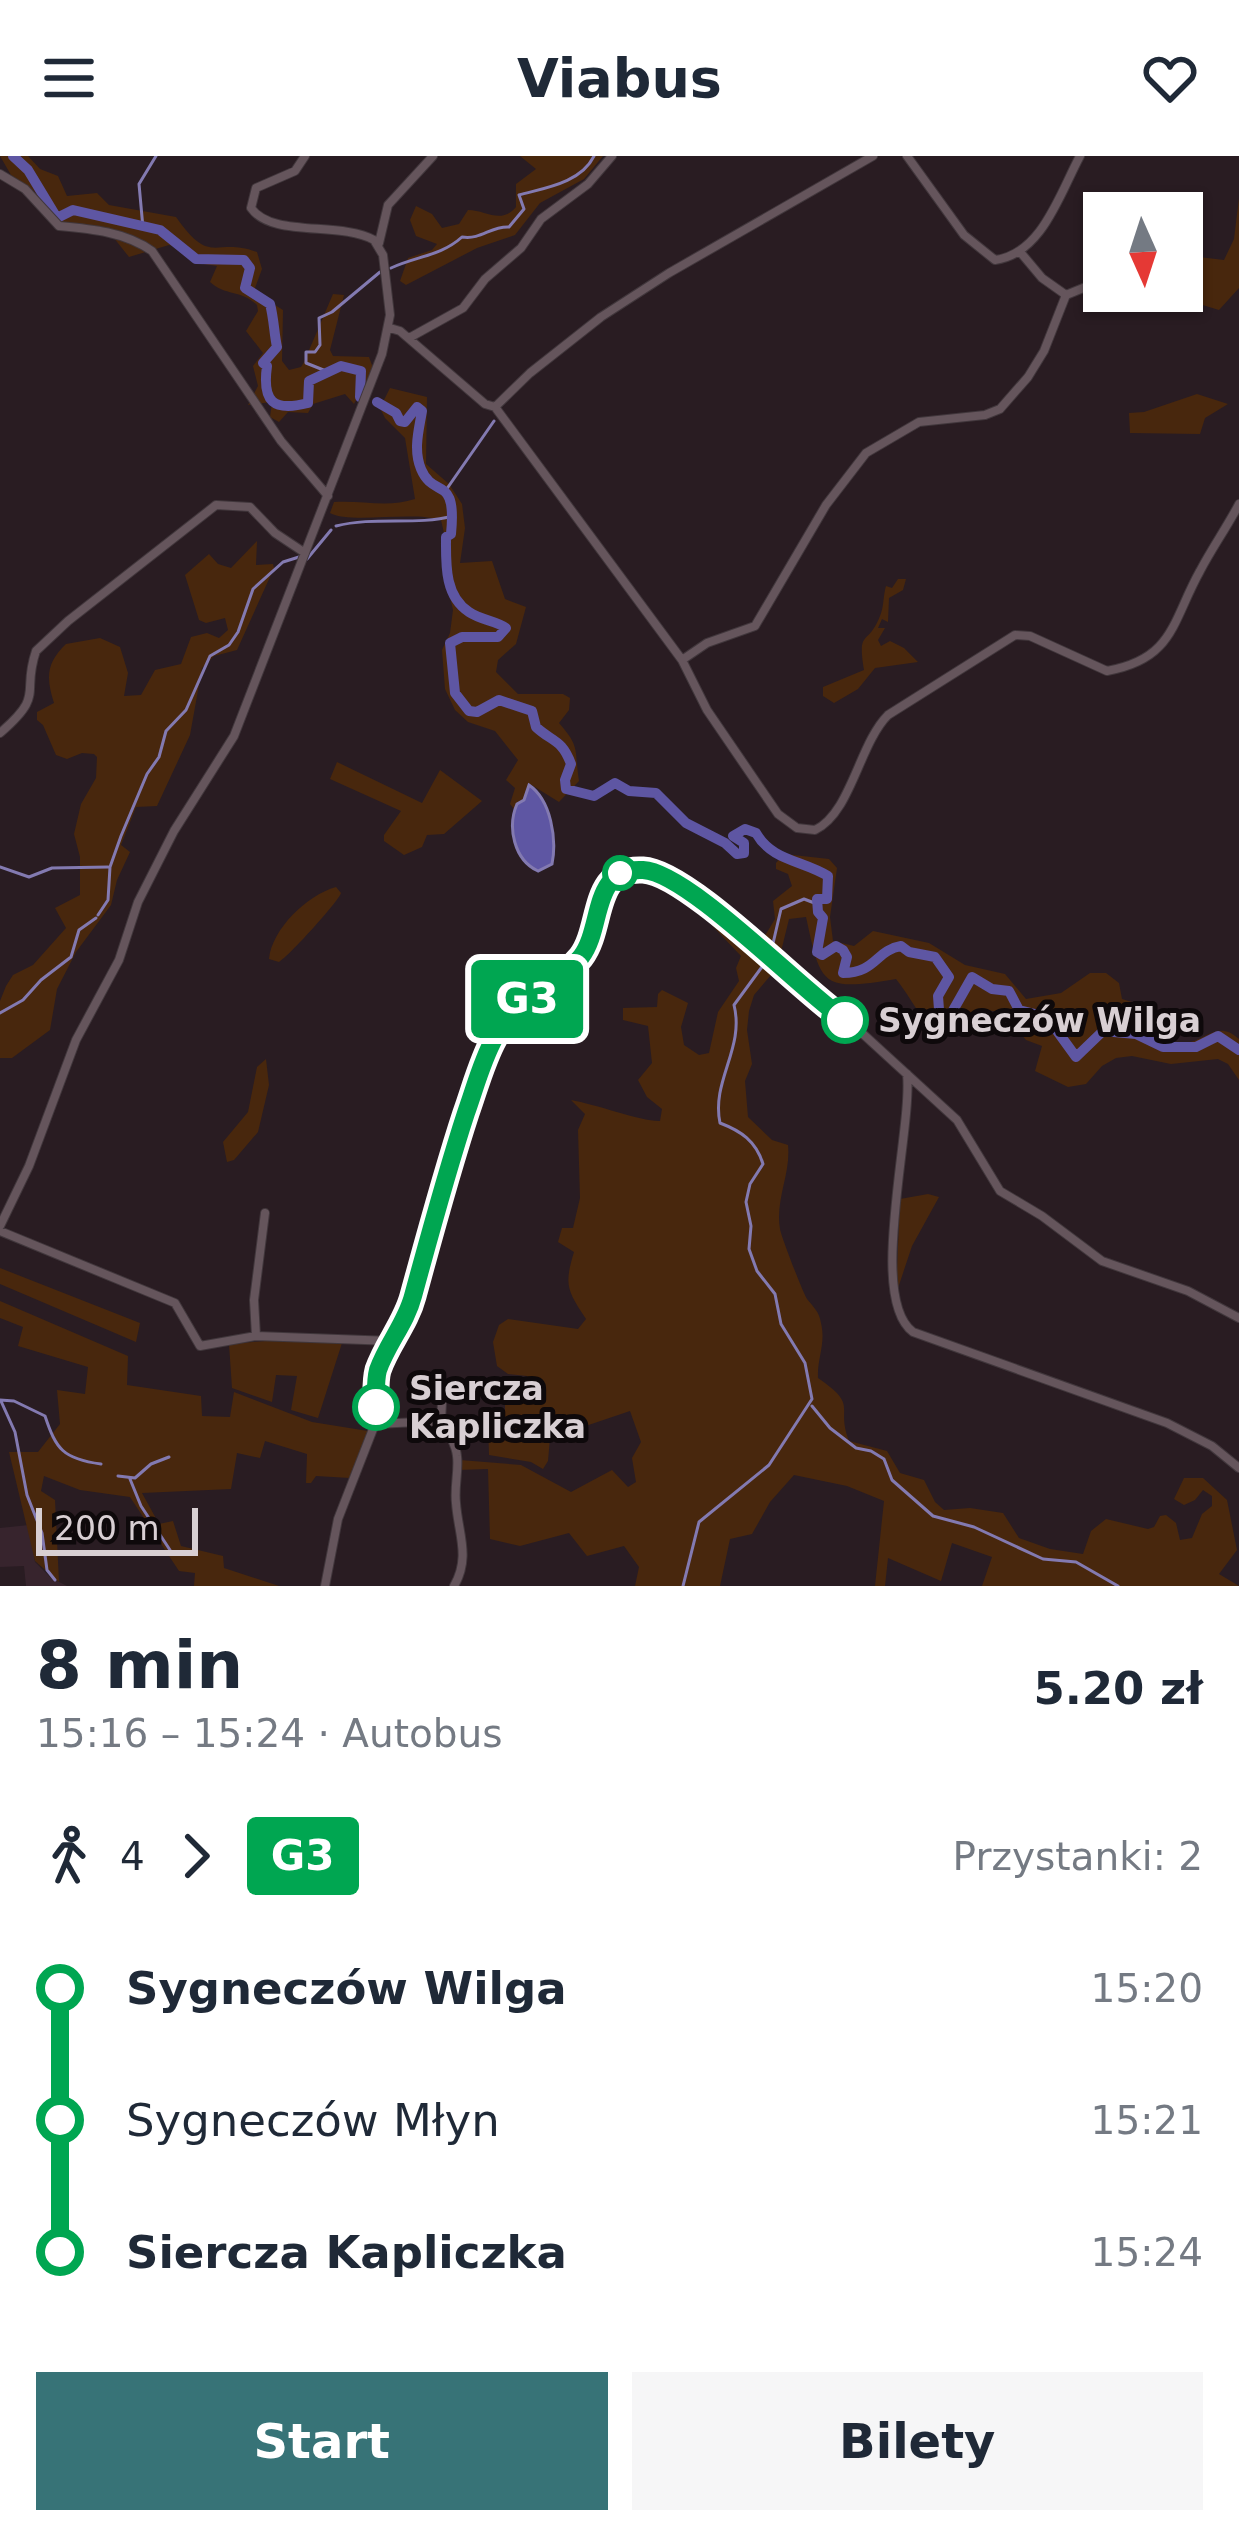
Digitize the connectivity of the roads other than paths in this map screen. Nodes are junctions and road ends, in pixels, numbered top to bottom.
1 (305, 156) edge
2 (433, 156) edge
3 (612, 156) edge
4 (873, 156) edge
5 (907, 156) edge
6 (1080, 156) edge
7 (0, 173) edge
8 (379, 244) junction
9 (1021, 253) junction
10 (1083, 288) edge
11 (1066, 295) junction
12 (390, 328) junction
13 (409, 338) junction
14 (495, 407) junction
15 (328, 496) junction
16 (1239, 504) edge
17 (305, 553) junction
18 (682, 660) junction
19 (0, 733) edge
20 (906, 1072) junction
21 (265, 1213) dead end
22 (0, 1228) edge
23 (1239, 1318) edge
24 (256, 1336) junction
25 (394, 1341) junction
26 (443, 1384) dead end
27 (441, 1421) junction
28 (375, 1424) junction
29 (1239, 1468) edge
30 (326, 1586) edge
31 (454, 1586) edge

1 - 8 street
2 - 8 street
3 - 13 street
4 - 14 street
5 - 9 street
6 - 9 street
7 - 15 street
8 - 12 street
9 - 11 street
10 - 11 street
11 - 18 street
12 - 13 street
12 - 15 street
13 - 14 street
14 - 18 street
15 - 17 street
16 - 18 street
17 - 19 street
17 - 22 street
20 - 23 street
20 - 25 street
20 - 29 street
21 - 24 street
22 - 24 street
24 - 25 street
25 - 28 street
26 - 27 street
27 - 28 street
27 - 31 street
28 - 30 street

